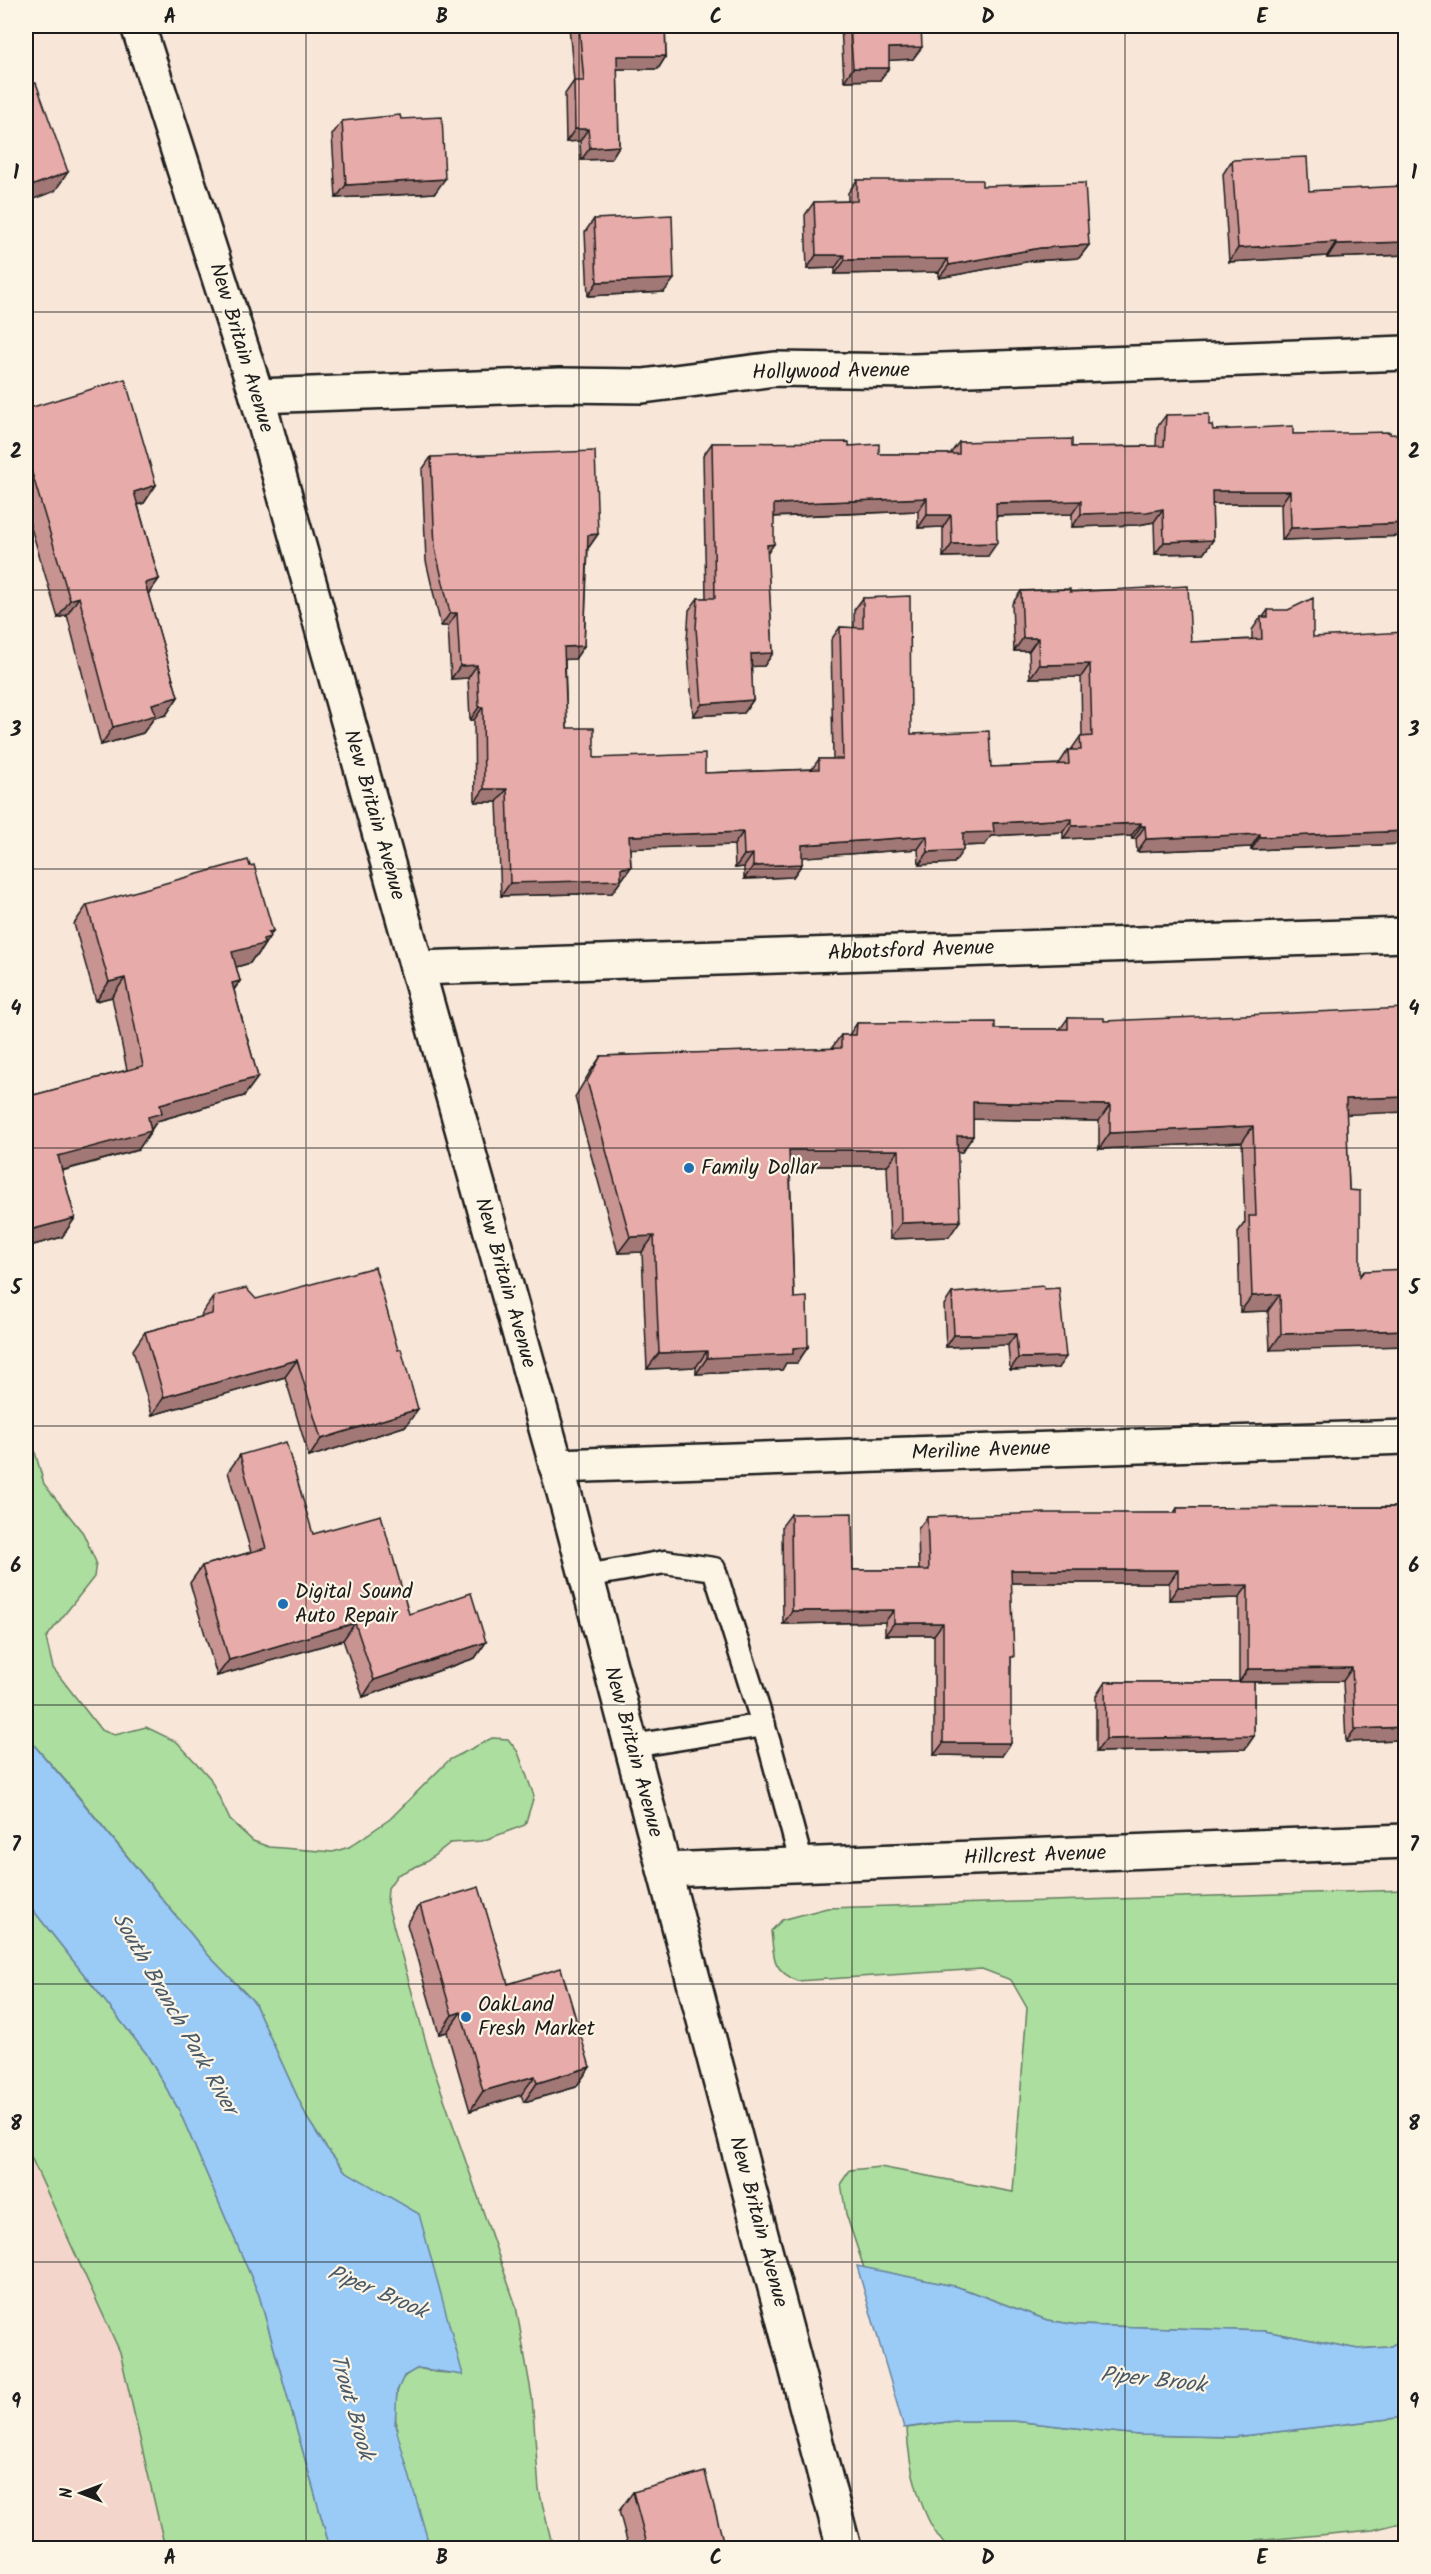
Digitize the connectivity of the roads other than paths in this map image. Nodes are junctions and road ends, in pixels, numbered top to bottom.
1 (138, 26) edge
2 (1406, 353) edge
3 (257, 396) junction
4 (1406, 934) edge
5 (417, 968) junction
6 (1406, 1437) edge
7 (556, 1466) junction
8 (586, 1576) junction
9 (764, 1725) junction
10 (632, 1746) junction
11 (1406, 1841) edge
12 (802, 1865) junction
13 (665, 1870) junction
14 (844, 2548) edge

1 - 3 street, New Britain Avenue
2 - 3 street, Hollywood Avenue
3 - 5 street, New Britain Avenue
4 - 5 street, Abbotsford Avenue
5 - 7 street, New Britain Avenue
6 - 7 street, Meriline Avenue
7 - 8 street, New Britain Avenue
8 - 9 lane
8 - 10 street, New Britain Avenue
9 - 10 lane
9 - 12 lane
10 - 13 street, New Britain Avenue
11 - 12 street, Hillcrest Avenue
12 - 13 street, Hillcrest Avenue
13 - 14 street, New Britain Avenue

